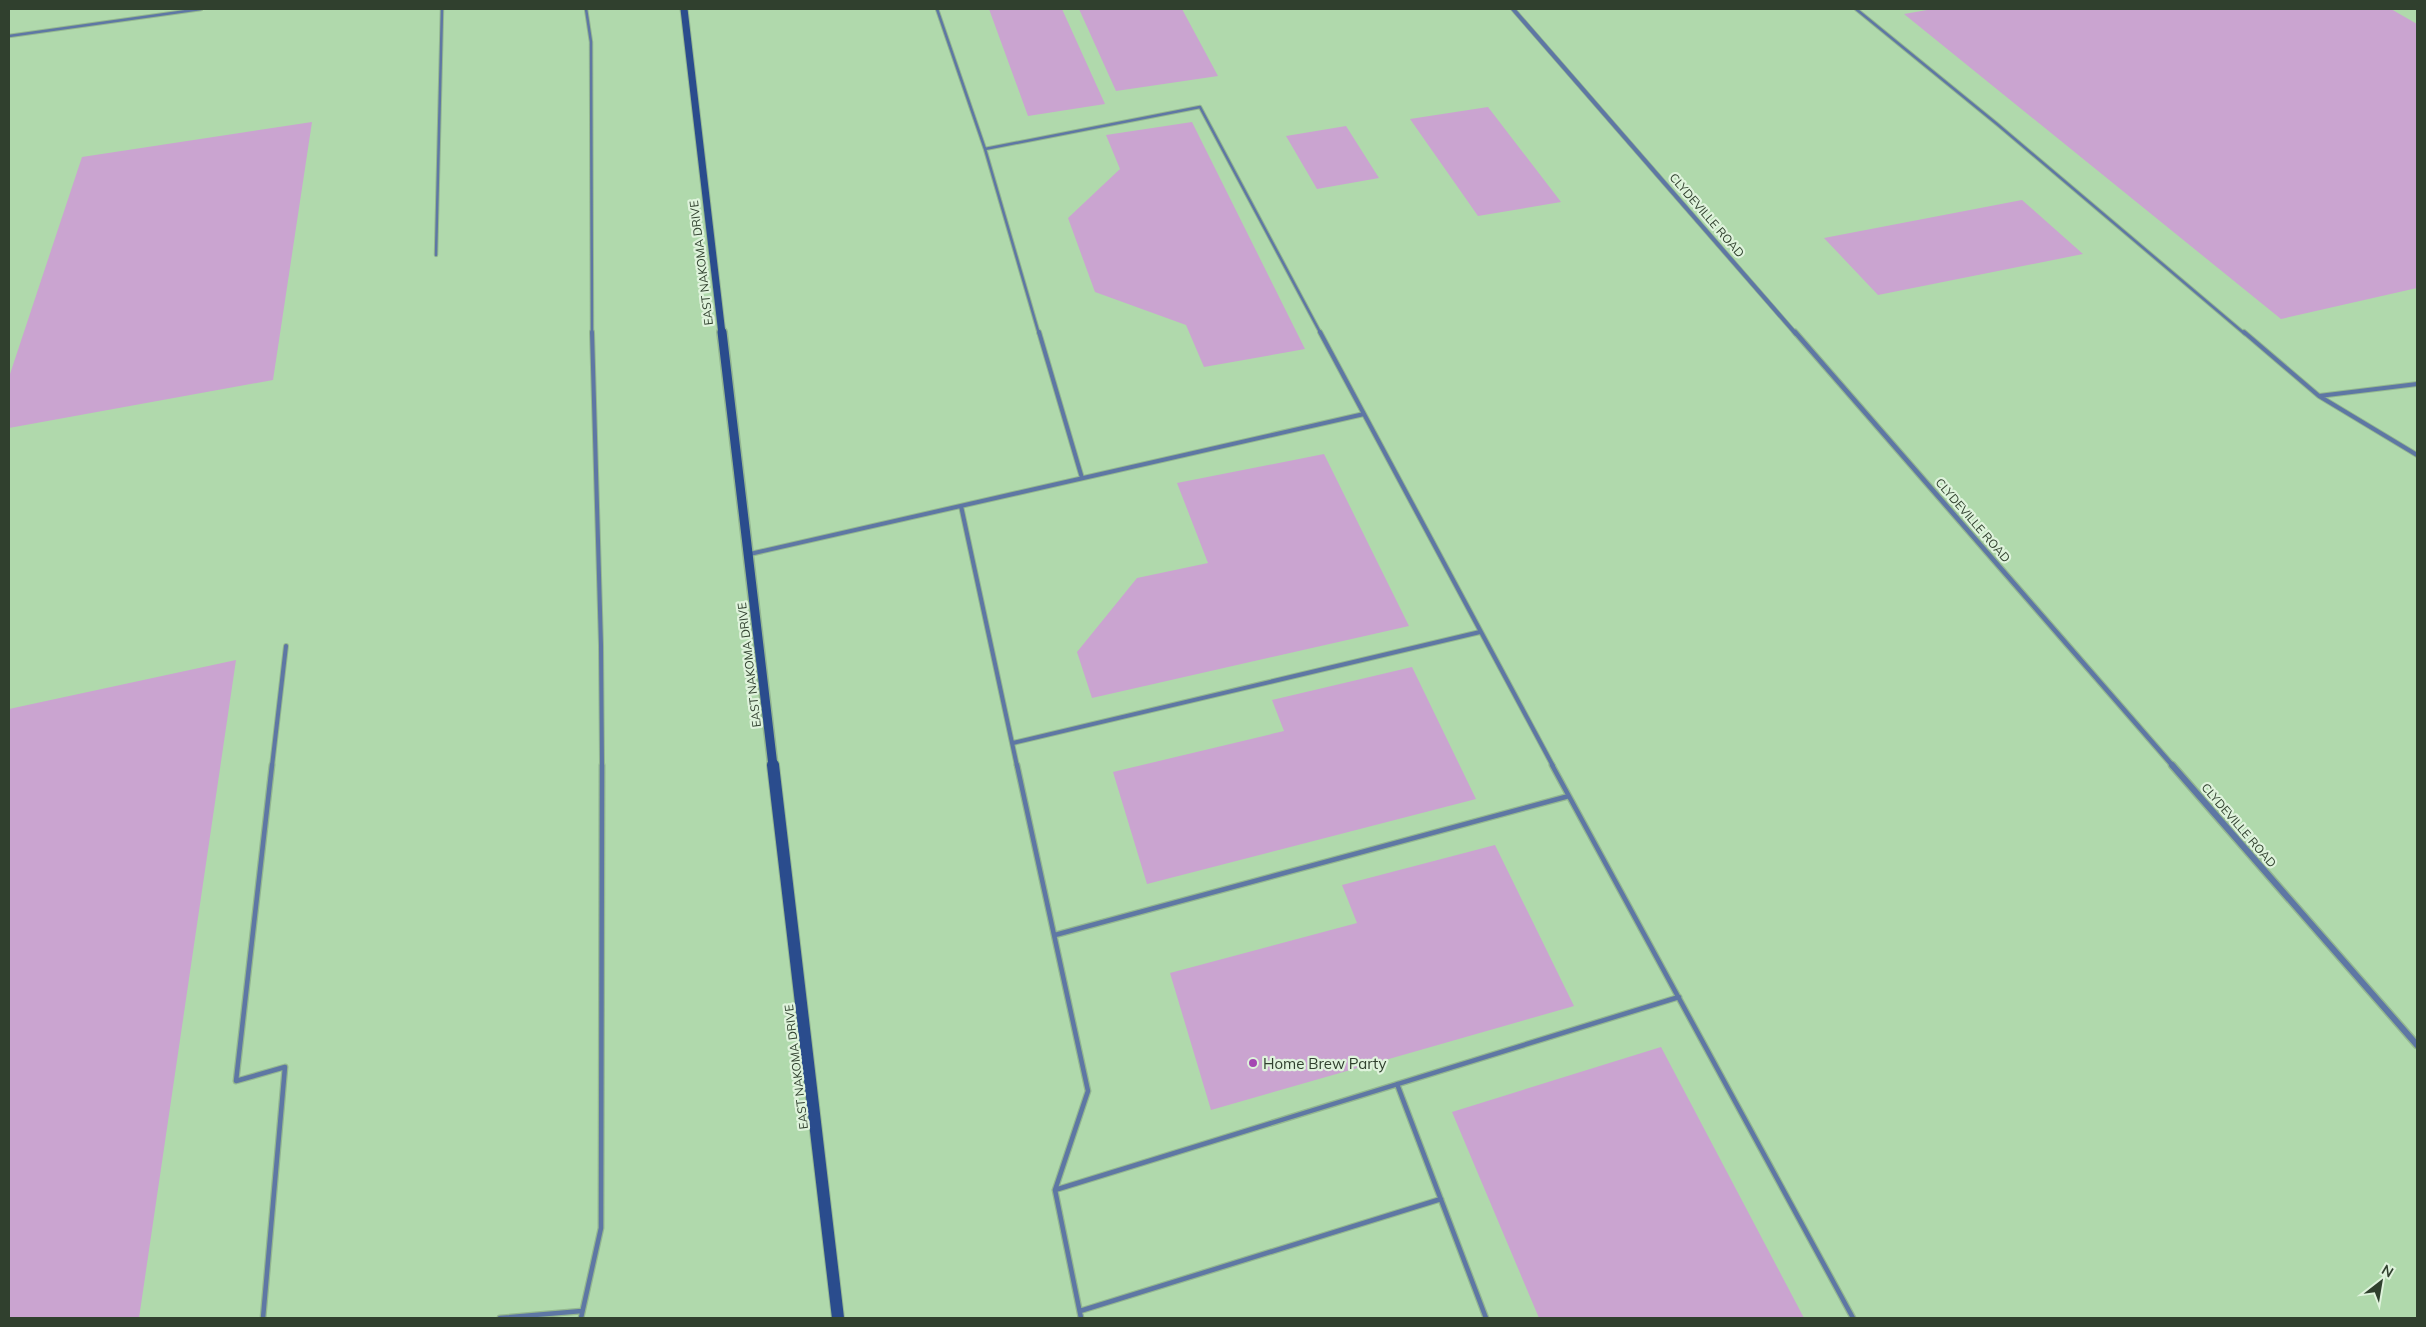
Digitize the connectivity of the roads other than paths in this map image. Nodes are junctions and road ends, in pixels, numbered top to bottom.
1 (200, 9) edge
2 (442, 9) edge
3 (586, 9) edge
4 (684, 9) edge
5 (937, 9) edge
6 (1513, 9) edge
7 (1856, 9) edge
8 (9, 36) edge
9 (985, 149) junction
10 (436, 255) dead end
11 (2417, 384) edge
12 (2319, 396) junction
13 (1364, 414) junction
14 (2417, 455) edge
15 (1082, 478) junction
16 (961, 506) junction
17 (748, 554) junction
18 (1480, 632) junction
19 (286, 646) dead end
20 (1012, 743) junction
21 (1569, 796) junction
22 (1054, 935) junction
23 (1679, 997) junction
24 (2417, 1045) edge
25 (1397, 1084) junction
26 (1054, 1190) junction
27 (1441, 1200) junction
28 (582, 1311) junction
29 (1080, 1311) junction
30 (263, 1318) edge
31 (500, 1318) edge
32 (581, 1318) edge
33 (838, 1318) edge
34 (1081, 1318) edge
35 (1486, 1318) edge
36 (1854, 1318) edge

1 - 8 lane
2 - 10 lane
3 - 28 lane
4 - 17 main road, EAST NAKOMA DRIVE
5 - 9 lane
6 - 24 street, CLYDEVILLE ROAD
7 - 12 lane
9 - 13 lane
9 - 15 lane
11 - 12 lane
12 - 14 lane
13 - 15 lane
13 - 18 lane
15 - 16 lane
16 - 17 lane
16 - 20 lane
17 - 33 main road, EAST NAKOMA DRIVE
18 - 20 lane
18 - 21 lane
19 - 30 lane
20 - 22 lane
21 - 22 lane
21 - 23 lane
22 - 26 lane
23 - 25 lane
23 - 36 lane
25 - 26 lane
25 - 27 lane
26 - 29 lane
27 - 29 lane
27 - 35 lane
28 - 31 lane
28 - 32 lane
29 - 34 lane

